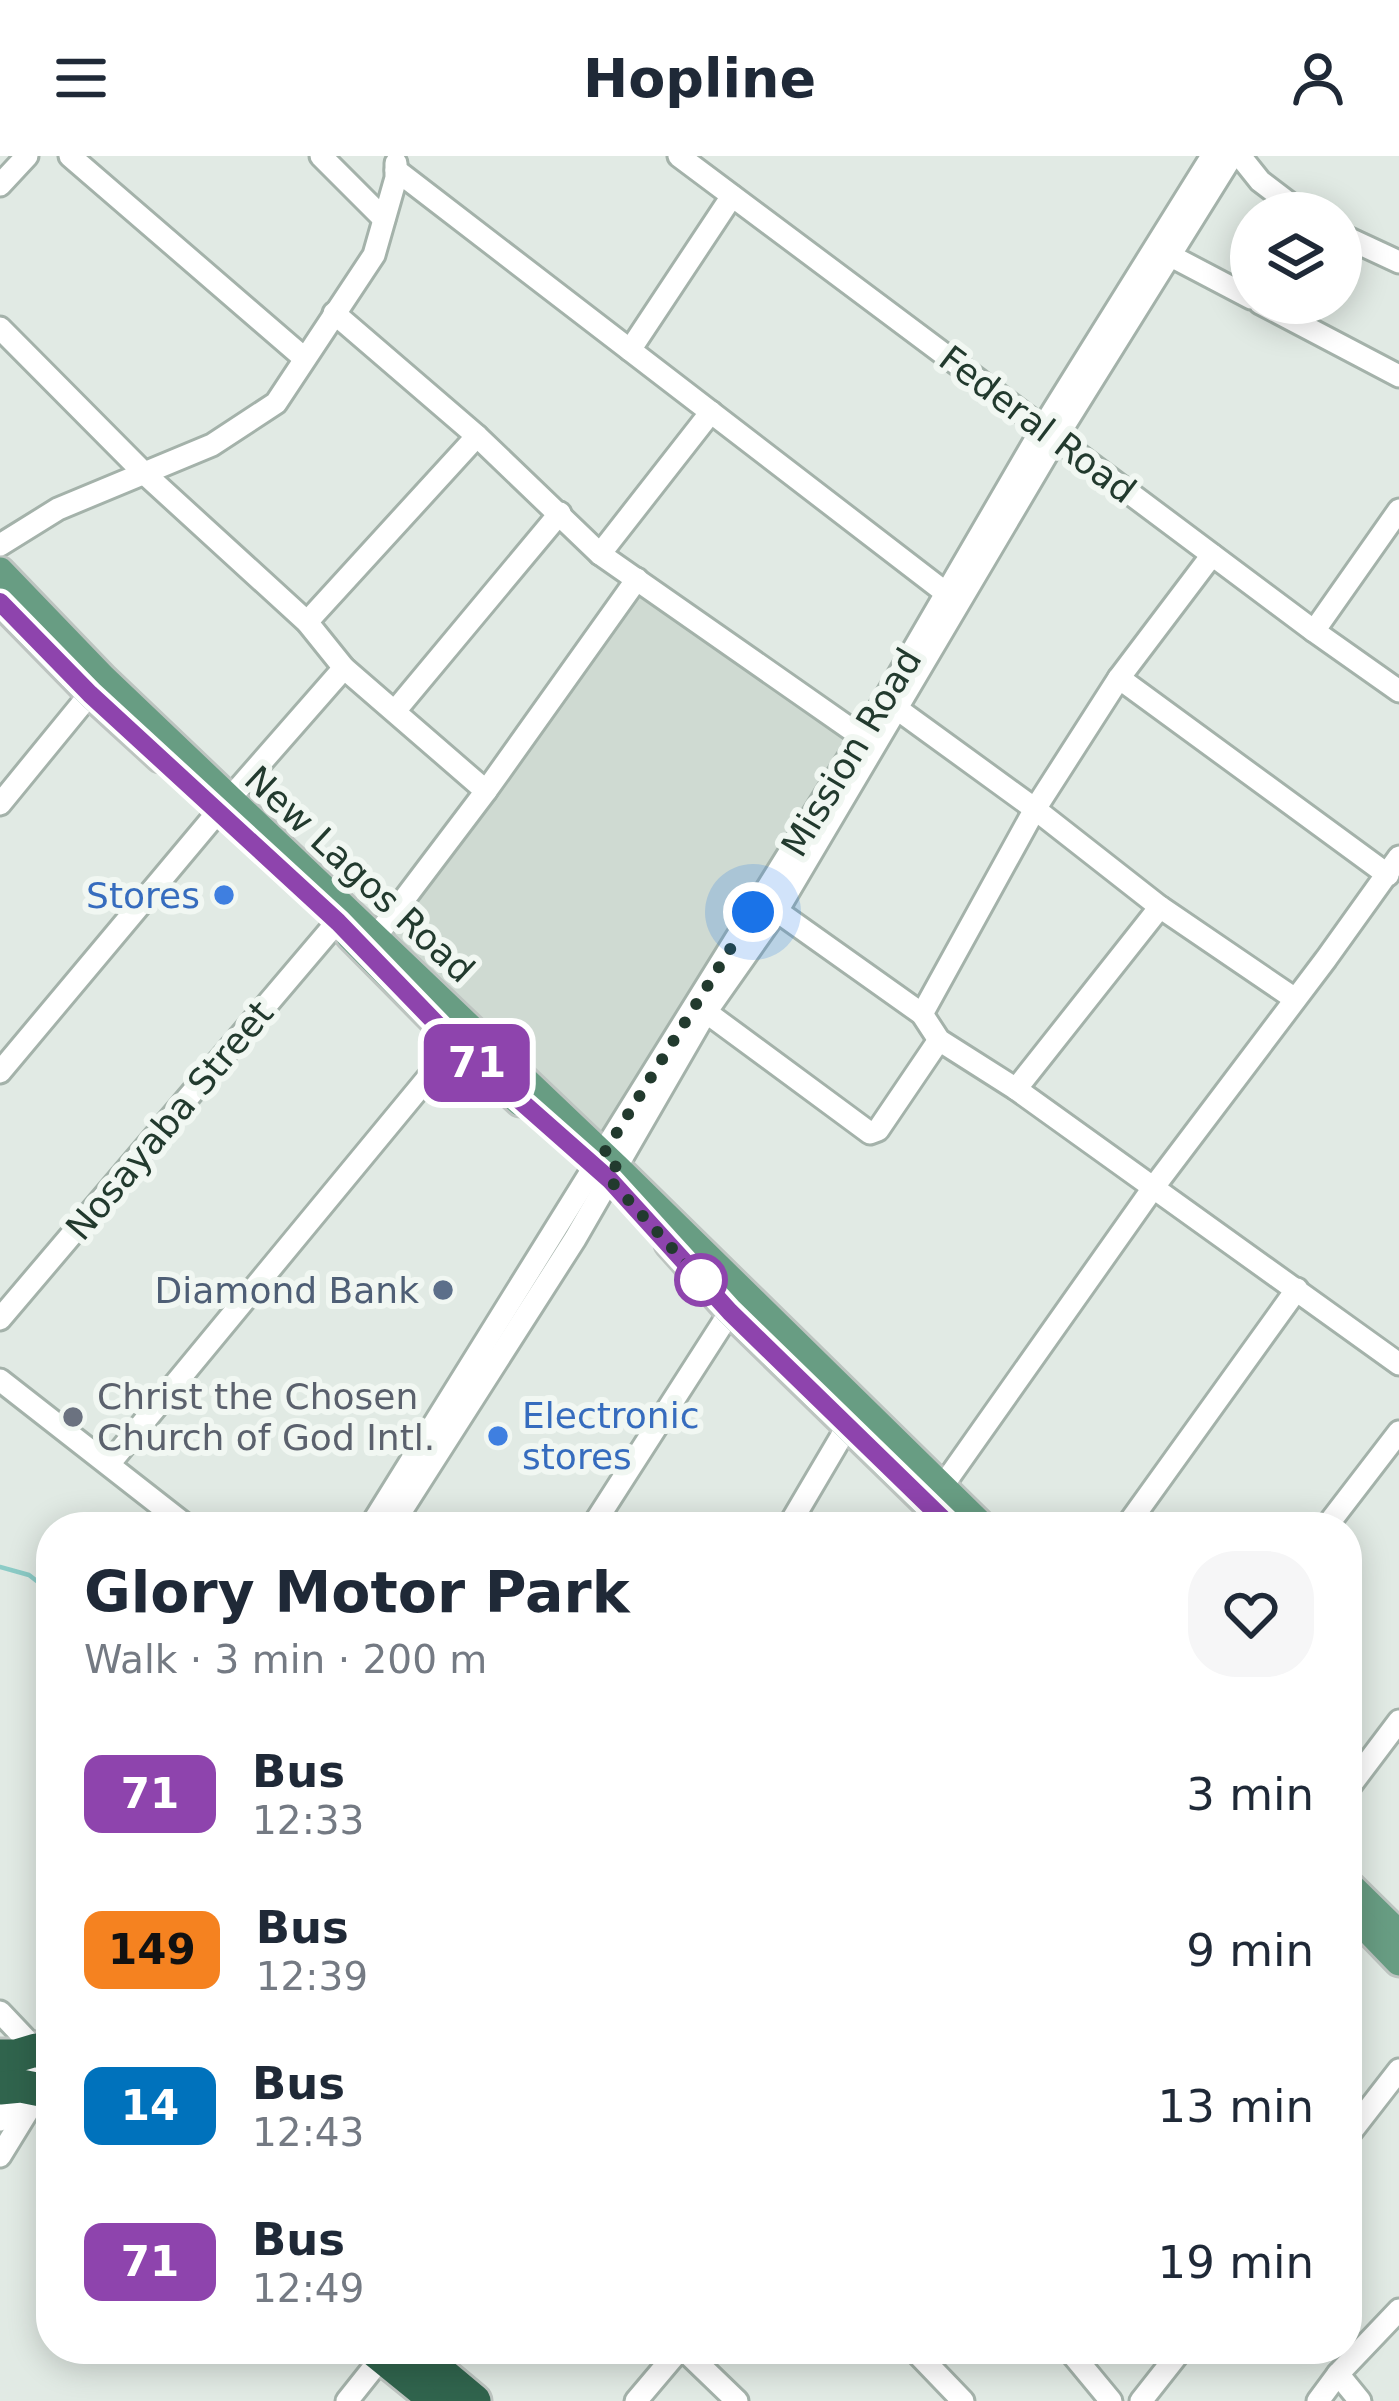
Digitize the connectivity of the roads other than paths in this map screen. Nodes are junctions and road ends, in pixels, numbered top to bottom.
1 (27, 156) edge
2 (70, 156) edge
3 (321, 156) edge
4 (679, 156) edge
5 (1213, 156) edge
6 (1236, 156) edge
7 (396, 163) edge
8 (0, 185) edge
9 (1274, 192) edge
10 (732, 196) junction
11 (384, 219) junction
12 (1362, 245) edge
13 (1171, 256) junction
14 (1399, 262) edge
15 (1230, 287) edge
16 (334, 313) junction
17 (1300, 324) edge
18 (0, 328) edge
19 (630, 350) junction
20 (304, 358) junction
21 (1399, 376) edge
22 (711, 412) junction
23 (1050, 432) junction
24 (478, 436) junction
25 (145, 474) junction
26 (1399, 509) edge
27 (560, 513) junction
28 (0, 545) edge
29 (600, 554) junction
30 (1212, 555) junction
31 (0, 571) edge
32 (637, 579) junction
33 (946, 593) junction
34 (0, 602) edge
35 (307, 622) junction
36 (1314, 631) junction
37 (344, 668) junction
38 (1119, 678) junction
39 (1399, 691) edge
40 (90, 694) junction
41 (896, 708) junction
42 (395, 711) junction
43 (862, 737) junction
44 (487, 791) junction
45 (0, 804) edge
46 (223, 806) junction
47 (1036, 809) junction
48 (1393, 866) edge
49 (1160, 907) junction
50 (777, 911) junction
51 (338, 922) junction
52 (370, 944) junction
53 (1295, 999) junction
54 (706, 1012) junction
55 (922, 1014) junction
56 (463, 1036) junction
57 (939, 1040) junction
58 (0, 1072) edge
59 (1016, 1089) junction
60 (607, 1168) junction
61 (1153, 1189) junction
62 (1297, 1289) junction
63 (730, 1312) junction
64 (0, 1319) edge
65 (1399, 1364) edge
66 (0, 1380) edge
67 (847, 1427) junction
68 (1399, 1432) edge
69 (110, 1464) junction
70 (942, 1487) junction
71 (169, 1512) edge
72 (380, 1512) edge
73 (400, 1512) edge
74 (602, 1512) edge
75 (797, 1512) edge
76 (935, 1512) edge
77 (968, 1512) edge
78 (1137, 1512) edge
79 (1338, 1512) edge
80 (1399, 1720) edge
81 (1362, 1770) edge
82 (1362, 1898) edge
83 (1362, 1924) edge
84 (1399, 1934) edge
85 (1399, 1962) edge
86 (0, 2012) edge
87 (0, 2056) edge
88 (36, 2068) edge
89 (36, 2070) edge
90 (1399, 2070) edge
91 (36, 2074) edge
92 (36, 2075) edge
93 (1362, 2118) edge
94 (0, 2120) edge
95 (0, 2156) edge
96 (1399, 2310) edge
97 (1362, 2349) edge
98 (379, 2364) edge
99 (668, 2364) edge
100 (697, 2364) edge
101 (927, 2364) edge
102 (1080, 2364) edge
103 (1170, 2364) edge
104 (1348, 2364) edge
105 (444, 2374) edge
106 (1338, 2374) junction
107 (347, 2401) edge
108 (474, 2401) edge
109 (636, 2401) edge
110 (737, 2401) edge
111 (963, 2401) edge
112 (1111, 2401) edge
113 (1141, 2401) edge
114 (1318, 2401) edge
115 (1360, 2401) edge

1 - 8 street
2 - 20 street
3 - 11 street
4 - 10 street, Federal Road
5 - 23 street, Mission Road
6 - 9 street
6 - 13 street, Mission Road
7 - 11 street
7 - 19 street
10 - 19 street
10 - 23 street, Federal Road
11 - 16 street
12 - 14 street
13 - 15 street
13 - 23 street, Mission Road
16 - 20 street
16 - 24 street
17 - 21 street
18 - 25 street
19 - 22 street
20 - 25 street
22 - 29 street
22 - 33 street
23 - 30 street, Federal Road
23 - 33 street, Mission Road
23 - 41 street, Mission Road
24 - 27 street
24 - 35 street
25 - 28 street
25 - 35 street
26 - 36 street
27 - 29 street
27 - 42 street
29 - 32 street
30 - 36 street, Federal Road
30 - 38 street
31 - 46 main road, New Lagos Road
32 - 43 street
32 - 44 street
33 - 43 street, Mission Road
34 - 40 main road, New Lagos Road
35 - 37 street
36 - 39 street, Federal Road
37 - 42 street
37 - 46 street
38 - 47 street
38 - 48 street
40 - 45 street
40 - 46 main road, New Lagos Road
41 - 47 street
41 - 50 street, Mission Road
42 - 44 street
43 - 60 street, Mission Road
44 - 52 street
46 - 51 main road, New Lagos Road
46 - 52 main road, New Lagos Road
46 - 58 street
47 - 49 street
47 - 55 street
48 - 53 street
49 - 53 street
49 - 59 street
50 - 54 street, Mission Road
50 - 55 street
51 - 52 main road, New Lagos Road
51 - 64 street, Nosayaba Street
52 - 56 main road, New Lagos Road
53 - 61 street
54 - 57 street
54 - 60 street, Mission Road
55 - 57 street
56 - 60 main road, New Lagos Road
56 - 69 street
57 - 59 street
59 - 61 street
60 - 63 main road, New Lagos Road
60 - 70 main road, New Lagos Road
60 - 72 street, Mission Road
60 - 73 street, Mission Road
61 - 62 street
61 - 70 street
62 - 65 street
62 - 78 street
63 - 67 main road, New Lagos Road
63 - 74 street
66 - 69 street
67 - 75 street
67 - 76 main road, New Lagos Road
68 - 79 street
69 - 71 street
70 - 77 main road, New Lagos Road
80 - 81 street
82 - 84 main road
83 - 85 main road
86 - 88 street
87 - 89 highway
90 - 93 street
91 - 94 street
92 - 95 street
96 - 97 street
98 - 107 street
99 - 109 street
100 - 110 street
101 - 111 street
102 - 112 street
103 - 113 street
104 - 106 street
105 - 108 highway
106 - 114 street
106 - 115 street

